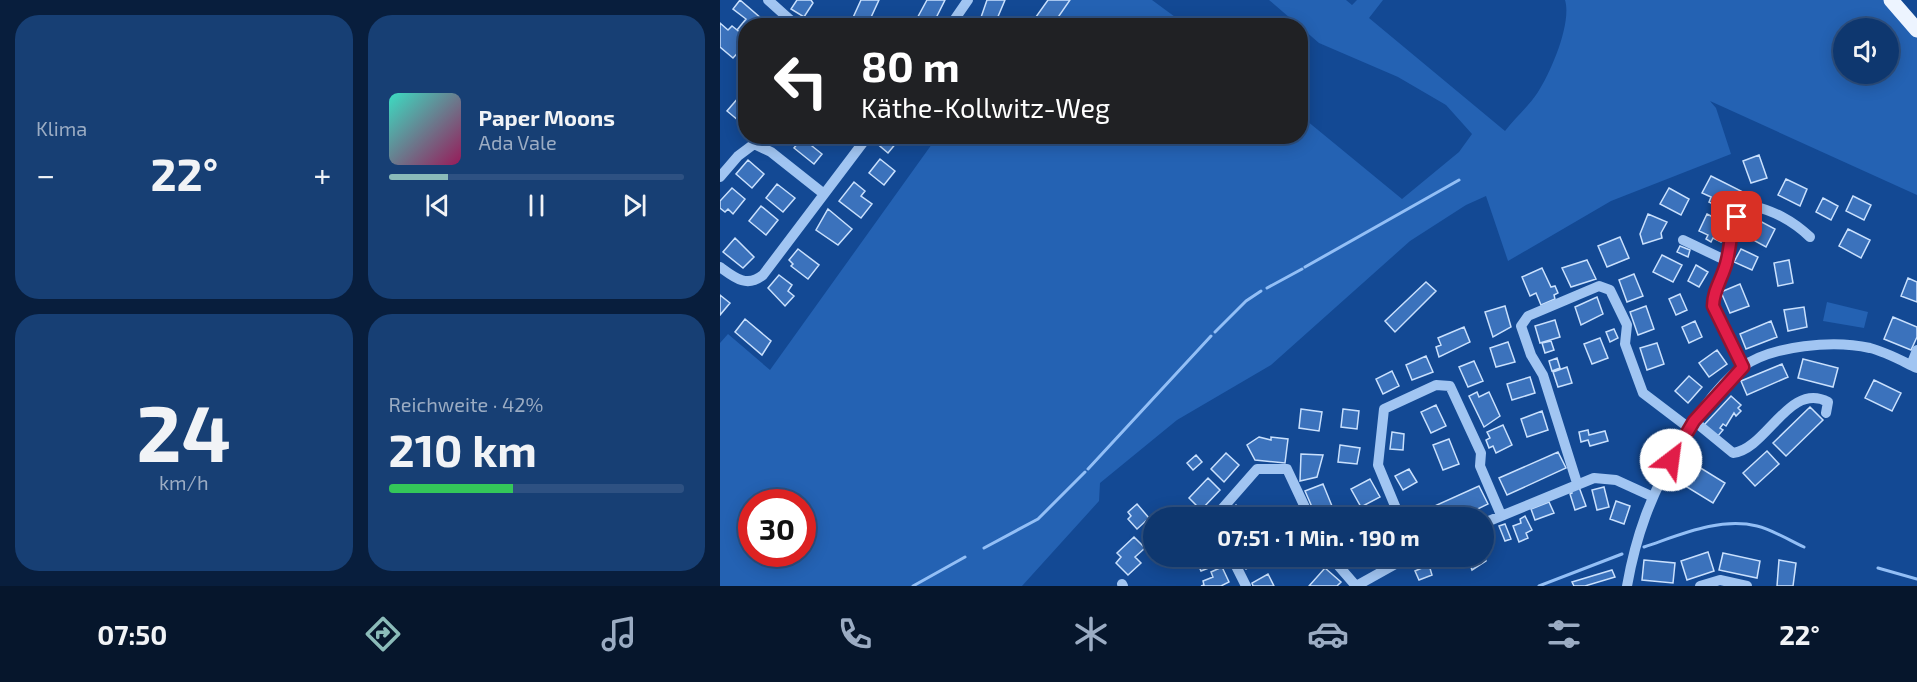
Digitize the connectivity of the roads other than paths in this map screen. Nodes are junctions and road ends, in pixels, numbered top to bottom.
1 (768, 0) edge
2 (968, 0) edge
3 (1891, 0) edge
4 (788, 18) edge
5 (956, 18) edge
6 (1917, 30) edge
7 (862, 144) edge
8 (720, 177) edge
9 (824, 194) junction
10 (1810, 237) dead end
11 (1683, 240) dead end
12 (1727, 261) junction
13 (720, 267) edge
14 (1917, 351) edge
15 (1914, 366) edge
16 (1743, 367) junction
17 (1826, 413) dead end
18 (1691, 425) junction
19 (1576, 483) junction
20 (1651, 496) junction
21 (1224, 507) edge
22 (1305, 507) edge
23 (1395, 507) edge
24 (1501, 515) junction
25 (1494, 518) edge
26 (1236, 567) edge
27 (1340, 567) edge
28 (1390, 567) edge
29 (1246, 586) edge
30 (1356, 586) edge
31 (1627, 586) edge
32 (1700, 586) edge
33 (1747, 586) edge

1 - 4 street
2 - 5 street
3 - 6 main road
7 - 9 street
8 - 9 street
9 - 13 street
10 - 12 street
11 - 12 street
12 - 16 street
14 - 15 street
15 - 16 street
16 - 18 street
17 - 18 street
18 - 19 street
18 - 20 street
19 - 20 street
19 - 24 street
20 - 31 street
21 - 22 street
23 - 24 street
24 - 25 street
26 - 29 street
27 - 30 street
28 - 30 street
32 - 33 street

